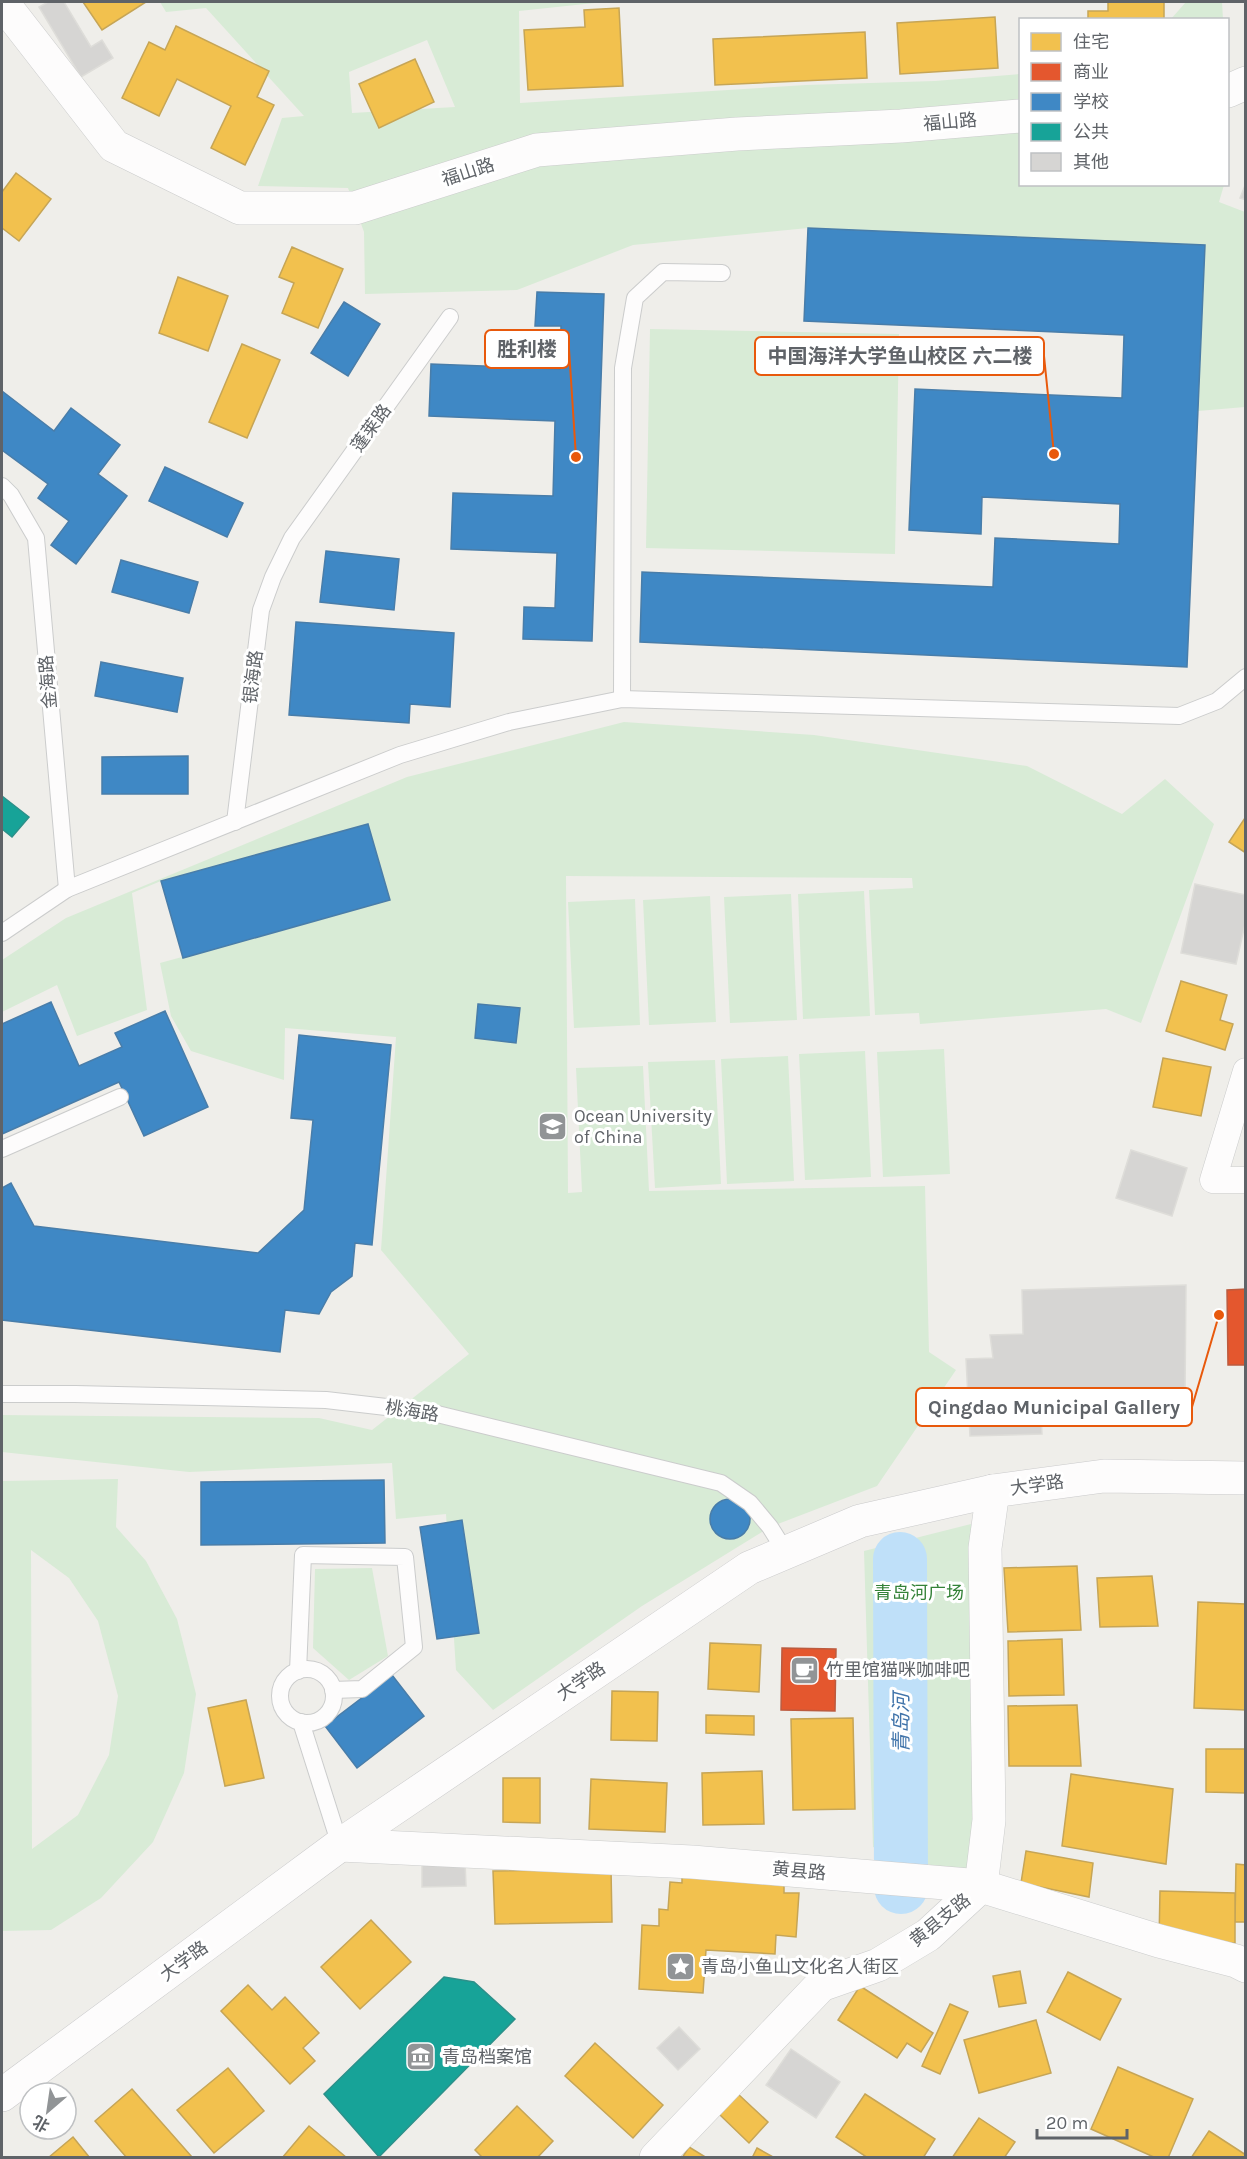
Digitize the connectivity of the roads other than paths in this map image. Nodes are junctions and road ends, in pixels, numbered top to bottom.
1 (2, 2) edge
2 (1245, 83) edge
3 (1229, 90) edge
4 (1019, 116) edge
5 (722, 273) dead end
6 (450, 317) dead end
7 (2, 486) edge
8 (292, 538) joint
9 (1245, 676) edge
10 (622, 699) junction
11 (235, 822) junction
12 (67, 889) junction
13 (2, 933) edge
14 (1245, 1071) edge
15 (120, 1097) dead end
16 (2, 1149) edge
17 (1245, 1180) edge
18 (2, 1394) edge
19 (1245, 1478) edge
20 (993, 1491) junction
21 (784, 1551) junction
22 (298, 1671) junction
23 (333, 1690) junction
24 (301, 1722) junction
25 (340, 1845) junction
26 (979, 1886) junction
27 (1245, 1966) edge
28 (2, 2095) edge
29 (656, 2157) edge

1 - 4 street, 福山路
2 - 3 street
5 - 10 lane
6 - 8 lane, 蓬莱路
7 - 12 lane, 金海路
8 - 11 lane, 银海路
9 - 10 lane
10 - 11 lane
11 - 12 lane
12 - 13 lane
14 - 17 street
15 - 16 lane
18 - 21 lane, 桃海路
19 - 20 street, 大学路
20 - 21 street, 大学路
20 - 26 street, 黄县支路
21 - 25 street, 大学路
22 - 23 lane
22 - 23 lane
22 - 24 lane
23 - 24 lane
24 - 25 lane
25 - 26 street, 黄县路
25 - 28 street, 大学路
26 - 27 street, 黄县路
26 - 29 street, 黄县支路

